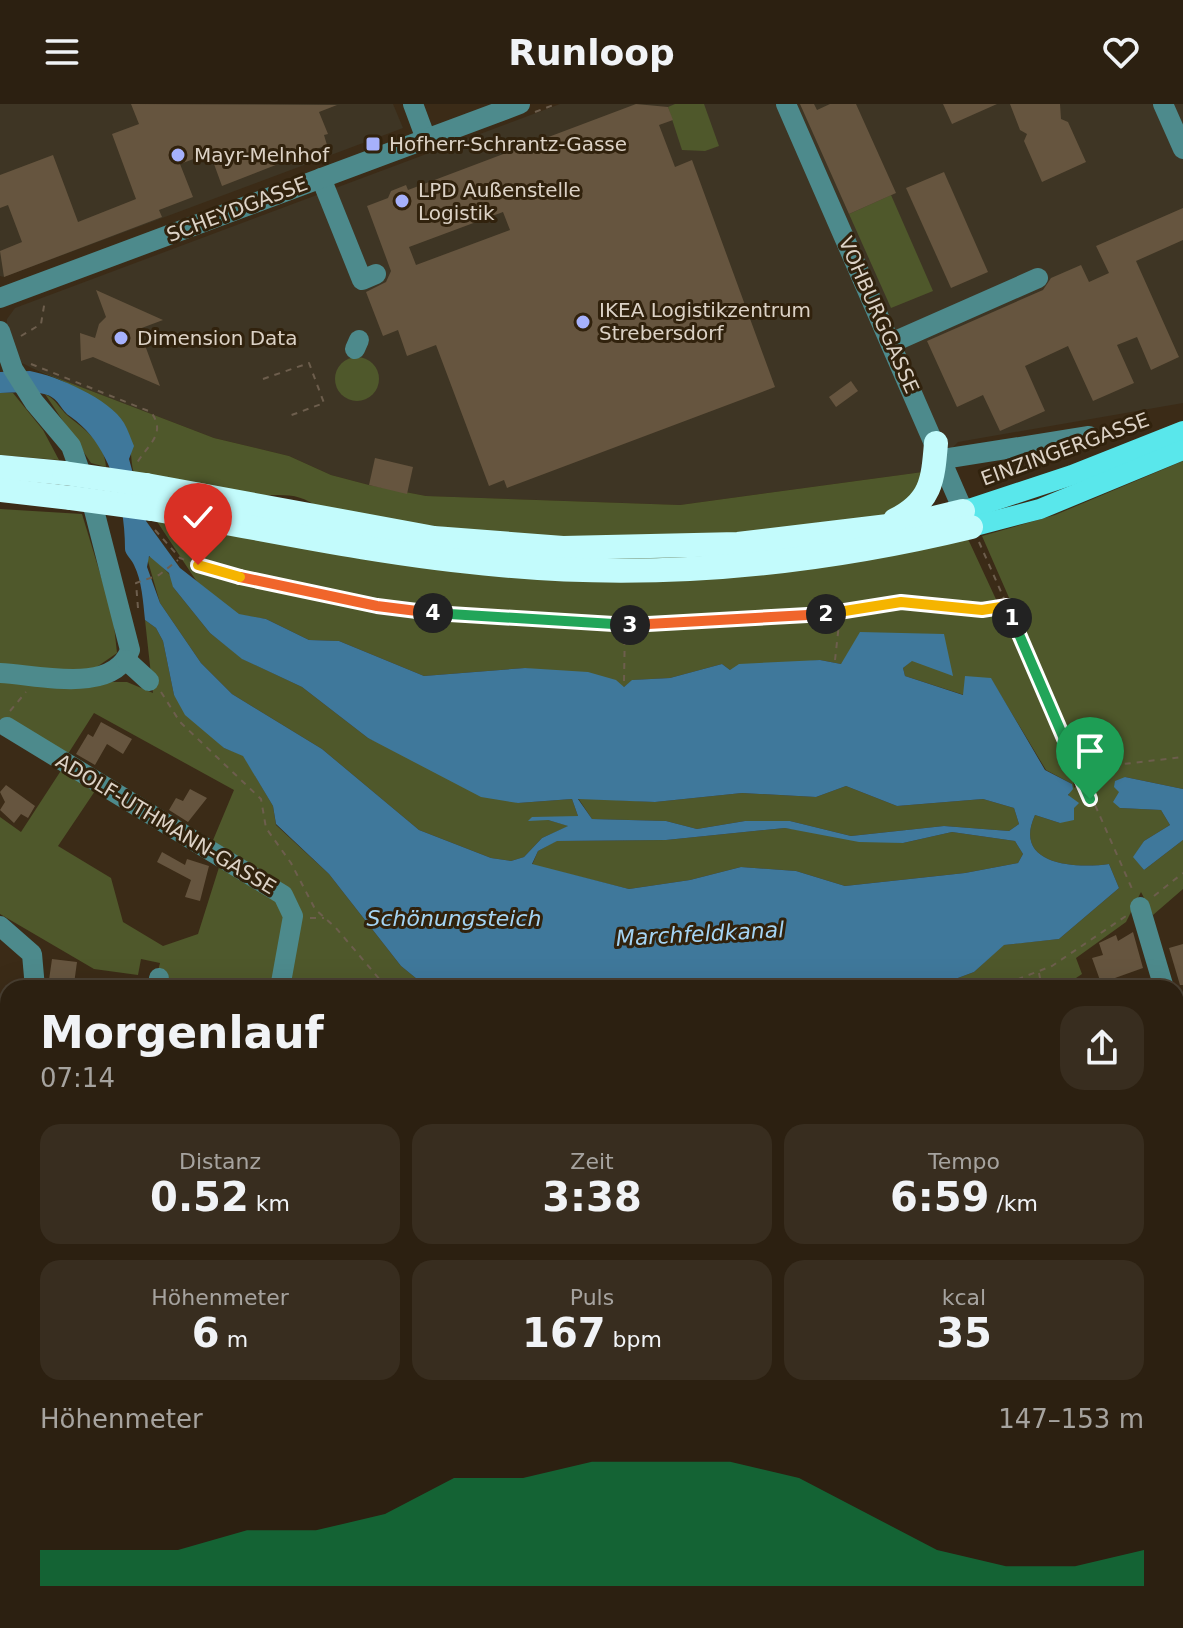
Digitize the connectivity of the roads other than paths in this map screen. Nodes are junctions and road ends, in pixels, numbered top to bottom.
1 (413, 104) edge
2 (520, 104) edge
3 (786, 104) edge
4 (1172, 113) edge
5 (426, 139) junction
6 (1183, 149) edge
7 (321, 178) junction
8 (376, 274) dead end
9 (1038, 278) dead end
10 (0, 298) edge
11 (891, 343) junction
12 (5, 348) edge
13 (1183, 431) edge
14 (1089, 436) dead end
15 (1183, 450) edge
16 (939, 451) junction
17 (0, 467) edge
18 (0, 490) edge
19 (37, 495) junction
20 (146, 496) junction
21 (0, 501) edge
22 (885, 525) junction
23 (970, 525) junction
24 (126, 660) junction
25 (0, 673) edge
26 (152, 682) road end
27 (7, 727) road end
28 (1140, 907) road end
29 (0, 926) edge
30 (34, 980) edge
31 (281, 980) edge
32 (1162, 980) edge

1 - 5 street
2 - 5 street, SCHEYDGASSE
3 - 11 street, VOHBURGGASSE
4 - 6 street
5 - 7 street, SCHEYDGASSE
7 - 8 street
7 - 10 street, SCHEYDGASSE
9 - 11 street
11 - 16 street, VOHBURGGASSE
12 - 24 street
13 - 23 main road, EINZINGERGASSE
14 - 16 street
15 - 23 main road
16 - 22 highway
16 - 23 street, VOHBURGGASSE
17 - 20 highway, bridge
18 - 19 highway
19 - 20 highway, bridge
19 - 21 highway
20 - 22 highway
20 - 23 highway
22 - 23 highway
24 - 25 street
24 - 26 street
27 - 31 street, ADOLF-UTHMANN-GASSE
28 - 32 street
29 - 30 street

